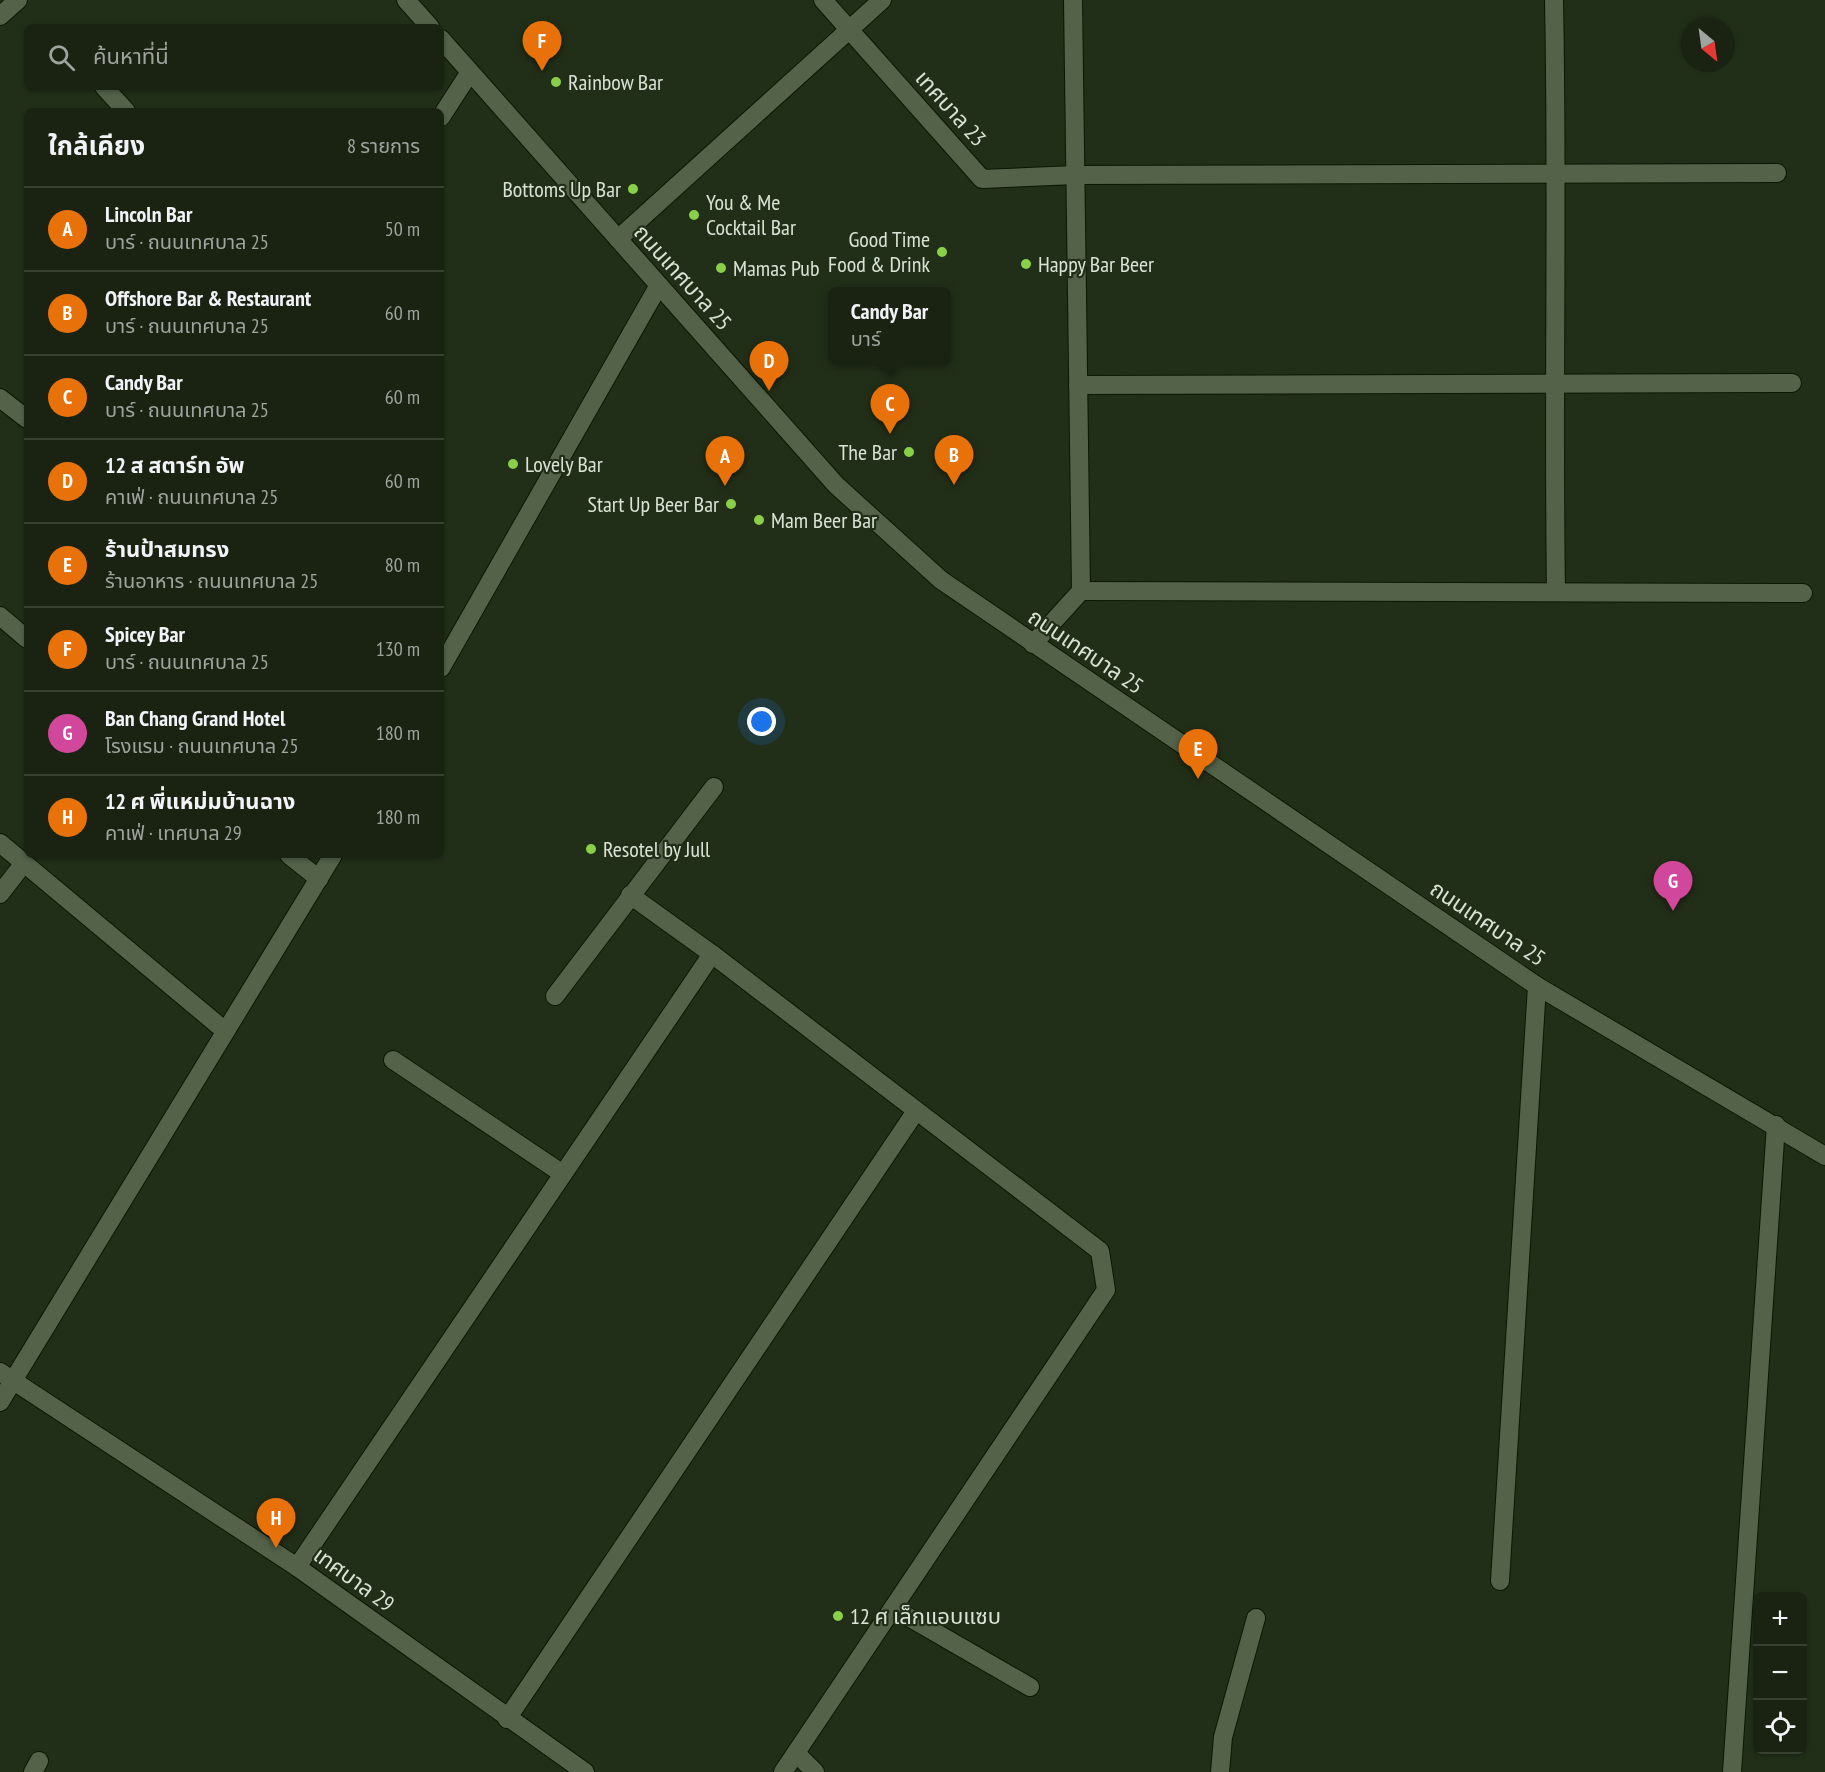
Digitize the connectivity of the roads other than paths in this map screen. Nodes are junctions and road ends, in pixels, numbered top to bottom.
1 (406, 0) edge
2 (823, 0) edge
3 (882, 0) edge
4 (1073, 0) edge
5 (1554, 0) edge
6 (427, 24) edge
7 (850, 30) junction
8 (444, 42) edge
9 (470, 72) junction
10 (107, 90) edge
11 (123, 108) edge
12 (444, 112) edge
13 (1777, 173) dead end
14 (1557, 174) junction
15 (1075, 175) junction
16 (618, 239) junction
17 (658, 285) junction
18 (1792, 383) dead end
19 (1553, 384) junction
20 (1078, 385) junction
21 (0, 398) edge
22 (24, 417) edge
23 (1081, 591) junction
24 (1556, 592) junction
25 (1803, 593) dead end
26 (0, 616) edge
27 (24, 636) edge
28 (1033, 644) junction
29 (444, 663) edge
30 (714, 787) dead end
31 (0, 843) edge
32 (293, 858) edge
33 (331, 858) edge
34 (24, 863) junction
35 (319, 879) junction
36 (0, 894) edge
37 (630, 895) junction
38 (712, 954) junction
39 (1537, 986) junction
40 (555, 996) dead end
41 (224, 1030) junction
42 (393, 1060) dead end
43 (916, 1111) junction
44 (1776, 1125) junction
45 (1825, 1156) edge
46 (563, 1174) junction
47 (6, 1376) edge
48 (0, 1402) edge
49 (297, 1567) junction
50 (1500, 1581) dead end
51 (893, 1608) junction
52 (1256, 1618) dead end
53 (1030, 1687) dead end
54 (507, 1719) junction
55 (796, 1753) junction
56 (585, 1772) edge
57 (783, 1772) edge
58 (815, 1772) edge
59 (1220, 1772) edge
60 (1732, 1772) edge

1 - 6 street
2 - 7 street, เทศบาล 23
3 - 7 street
4 - 15 street
5 - 14 street
7 - 15 street, เทศบาล 23
7 - 16 street
8 - 9 street, ถนนเทศบาล 25
9 - 12 street
9 - 16 street, ถนนเทศบาล 25
10 - 11 street
13 - 14 street
14 - 15 street
14 - 19 street
15 - 20 street
16 - 17 street, ถนนเทศบาล 25
17 - 28 street, ถนนเทศบาล 25
17 - 29 street
18 - 19 street
19 - 20 street
19 - 24 street
20 - 23 street
21 - 22 street
23 - 24 street
23 - 28 street
24 - 25 street
26 - 27 street
28 - 39 street, ถนนเทศบาล 25
30 - 37 street
31 - 34 street
32 - 35 street
33 - 35 street
34 - 36 street
34 - 41 street
35 - 41 street
37 - 38 street
37 - 40 street
38 - 43 street
38 - 46 street
39 - 44 street, ถนนเทศบาล 25
39 - 50 street
41 - 47 street
42 - 46 street
43 - 51 street
43 - 54 street
44 - 45 street, ถนนเทศบาล 25
44 - 60 street
46 - 49 street
47 - 48 street
47 - 49 street, เทศบาล 29
49 - 54 street, เทศบาล 29
51 - 53 street
51 - 55 street
52 - 59 street
54 - 56 street, เทศบาล 29
55 - 57 street
55 - 58 street

